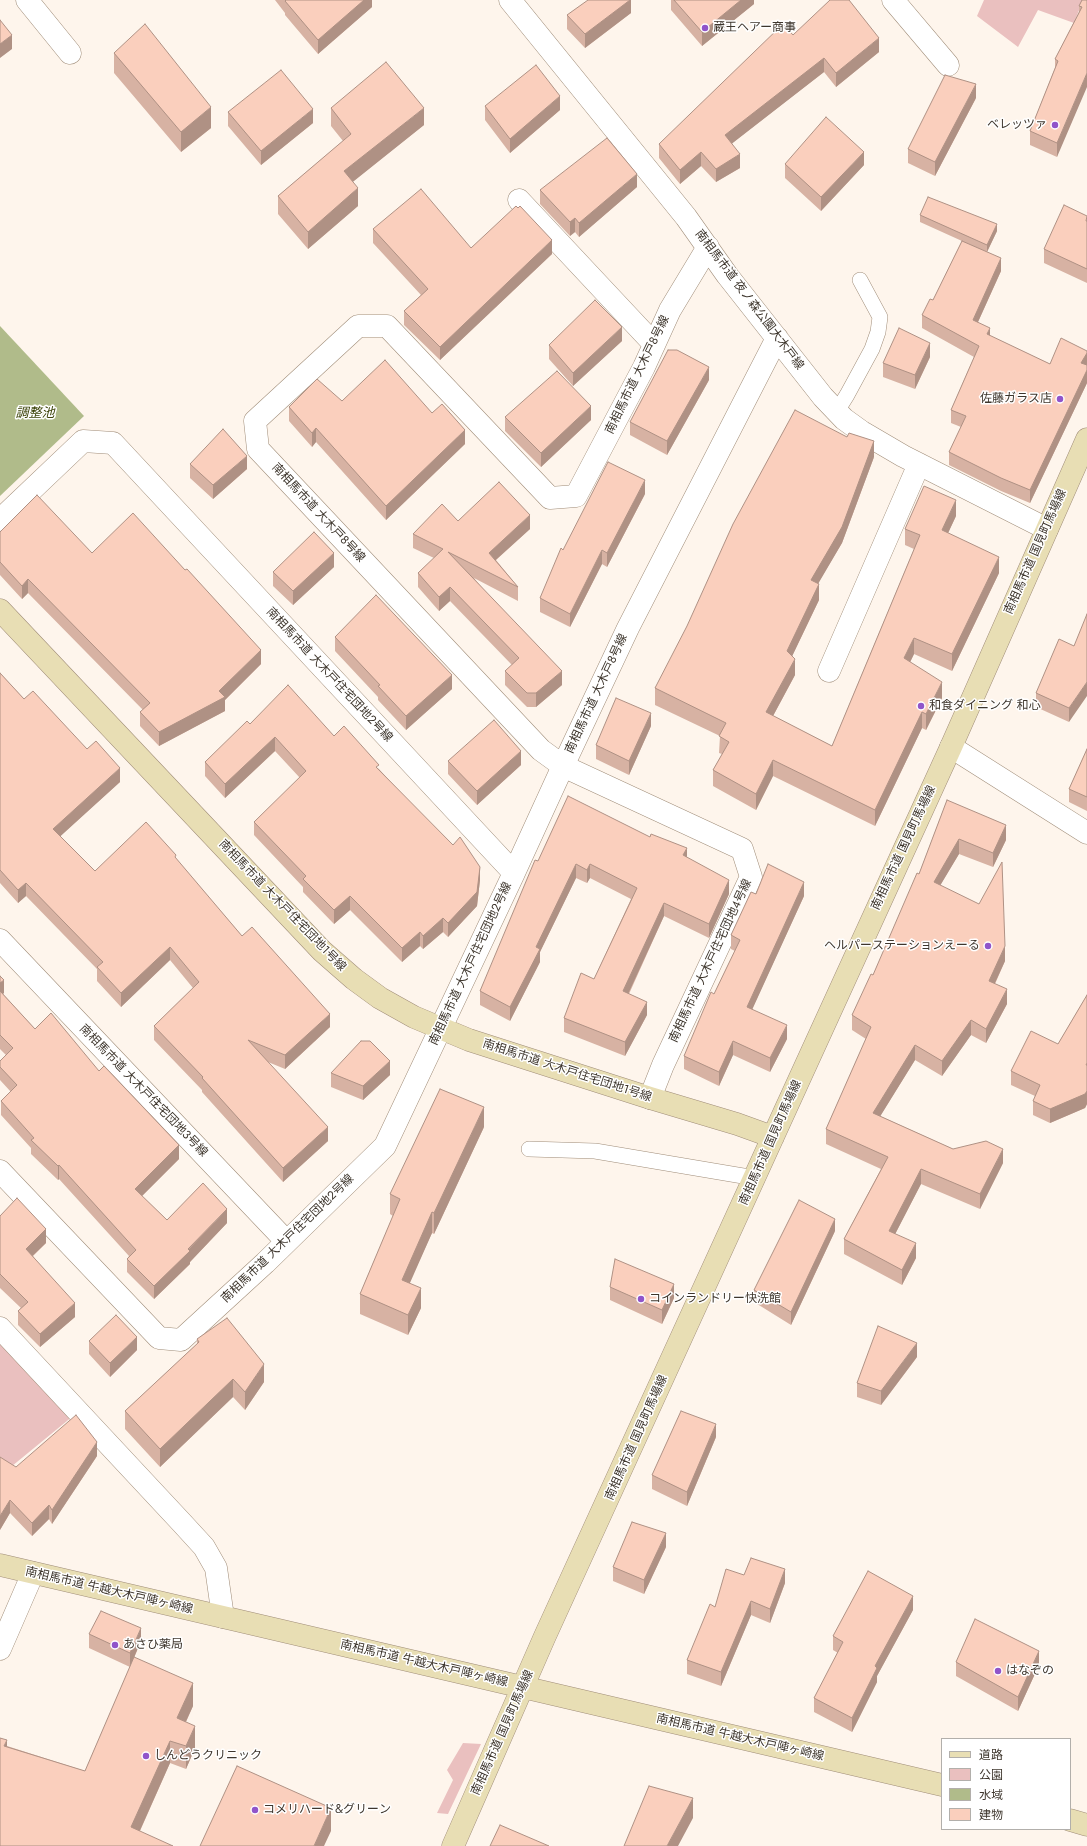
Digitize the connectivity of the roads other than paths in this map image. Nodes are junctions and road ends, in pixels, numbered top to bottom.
1 (27, 0) edge
2 (510, 0) edge
3 (893, 0) edge
4 (70, 53) dead end
5 (948, 65) dead end
6 (519, 200) dead end
7 (708, 247) junction
8 (860, 280) dead end
9 (776, 338) junction
10 (653, 343) junction
11 (837, 411) junction
12 (1087, 439) edge
13 (920, 464) junction
14 (0, 520) edge
15 (1047, 529) junction
16 (0, 610) edge
17 (829, 671) dead end
18 (951, 747) junction
19 (563, 766) junction
20 (1087, 833) edge
21 (514, 873) junction
22 (0, 940) edge
23 (440, 1028) junction
24 (650, 1098) junction
25 (773, 1137) junction
26 (528, 1149) dead end
27 (0, 1171) edge
28 (756, 1178) junction
29 (286, 1241) junction
30 (0, 1328) edge
31 (0, 1565) edge
32 (33, 1573) junction
33 (223, 1617) junction
34 (0, 1649) edge
35 (523, 1687) junction
36 (941, 1785) edge
37 (1071, 1820) edge
38 (1087, 1825) edge
39 (452, 1846) edge

1 - 4 street
2 - 7 street, 南相馬市道 夜ノ森公園大木戸線
3 - 5 street
6 - 10 street
7 - 9 street, 南相馬市道 夜ノ森公園大木戸線
7 - 10 street, 南相馬市道 大木戸8号線
8 - 11 lane
9 - 11 street, 南相馬市道 夜ノ森公園大木戸線
9 - 19 street, 南相馬市道 大木戸8号線
10 - 19 street, 南相馬市道 大木戸8号線
11 - 13 street, 南相馬市道 夜ノ森公園大木戸線
12 - 15 street, 南相馬市道 国見町馬場線
13 - 15 street, 南相馬市道 夜ノ森公園大木戸線
13 - 17 street
14 - 21 street, 南相馬市道 大木戸住宅団地2号線
15 - 18 street, 南相馬市道 国見町馬場線
16 - 23 street, 南相馬市道 大木戸住宅団地1号線
18 - 20 street
18 - 25 street, 南相馬市道 国見町馬場線
19 - 21 street
19 - 24 street, 南相馬市道 大木戸住宅団地4号線
21 - 23 street, 南相馬市道 大木戸住宅団地2号線
22 - 29 street, 南相馬市道 大木戸住宅団地3号線
23 - 24 street, 南相馬市道 大木戸住宅団地1号線
23 - 29 street, 南相馬市道 大木戸住宅団地2号線
24 - 25 street, 南相馬市道 大木戸住宅団地1号線
25 - 28 street, 南相馬市道 国見町馬場線
26 - 28 lane
27 - 29 street, 南相馬市道 大木戸住宅団地2号線
28 - 35 street, 南相馬市道 国見町馬場線
30 - 33 street
31 - 32 street, 南相馬市道 牛越大木戸陣ヶ崎線
32 - 33 street, 南相馬市道 牛越大木戸陣ヶ崎線
32 - 34 street
33 - 35 street, 南相馬市道 牛越大木戸陣ヶ崎線
35 - 36 street, 南相馬市道 牛越大木戸陣ヶ崎線
35 - 39 street, 南相馬市道 国見町馬場線
37 - 38 street

